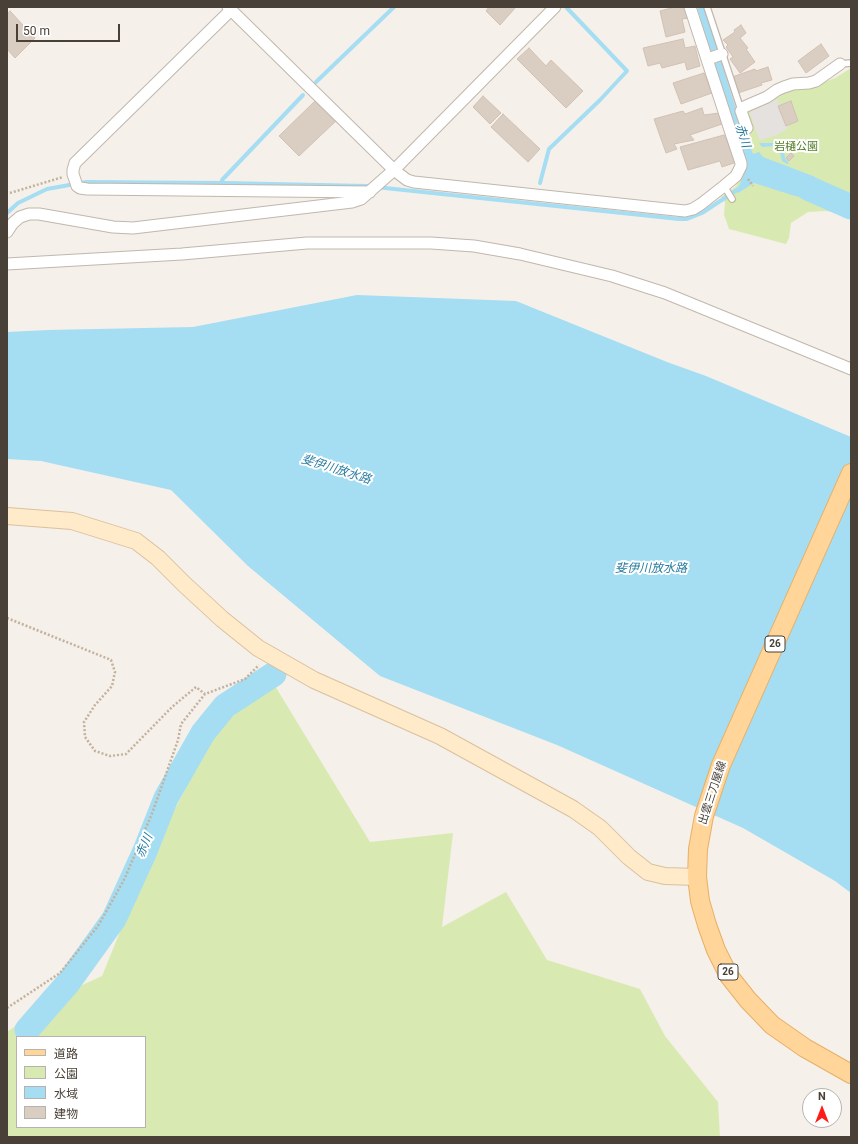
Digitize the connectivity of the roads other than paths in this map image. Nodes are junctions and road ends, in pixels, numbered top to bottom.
1 (555, 7) edge
2 (690, 7) edge
3 (707, 7) edge
4 (229, 8) edge
5 (715, 56) junction
6 (845, 63) edge
7 (741, 111) junction
8 (737, 131) junction
9 (394, 170) junction
10 (374, 189) junction
11 (726, 189) junction
12 (731, 198) dead end
13 (7, 232) edge
14 (7, 264) edge
15 (851, 369) edge
16 (851, 473) edge
17 (7, 516) edge
18 (697, 877) junction
19 (851, 1074) edge

1 - 9 street
2 - 5 street
3 - 5 lane
4 - 9 street
4 - 10 street
5 - 7 lane
5 - 8 street
6 - 7 street
7 - 8 street
8 - 11 street
9 - 10 street
9 - 11 street
10 - 13 street
11 - 12 lane
14 - 15 street
16 - 18 main road, 出雲三刀屋線 / 26
17 - 18 street
18 - 19 main road, 出雲三刀屋線 / 26

